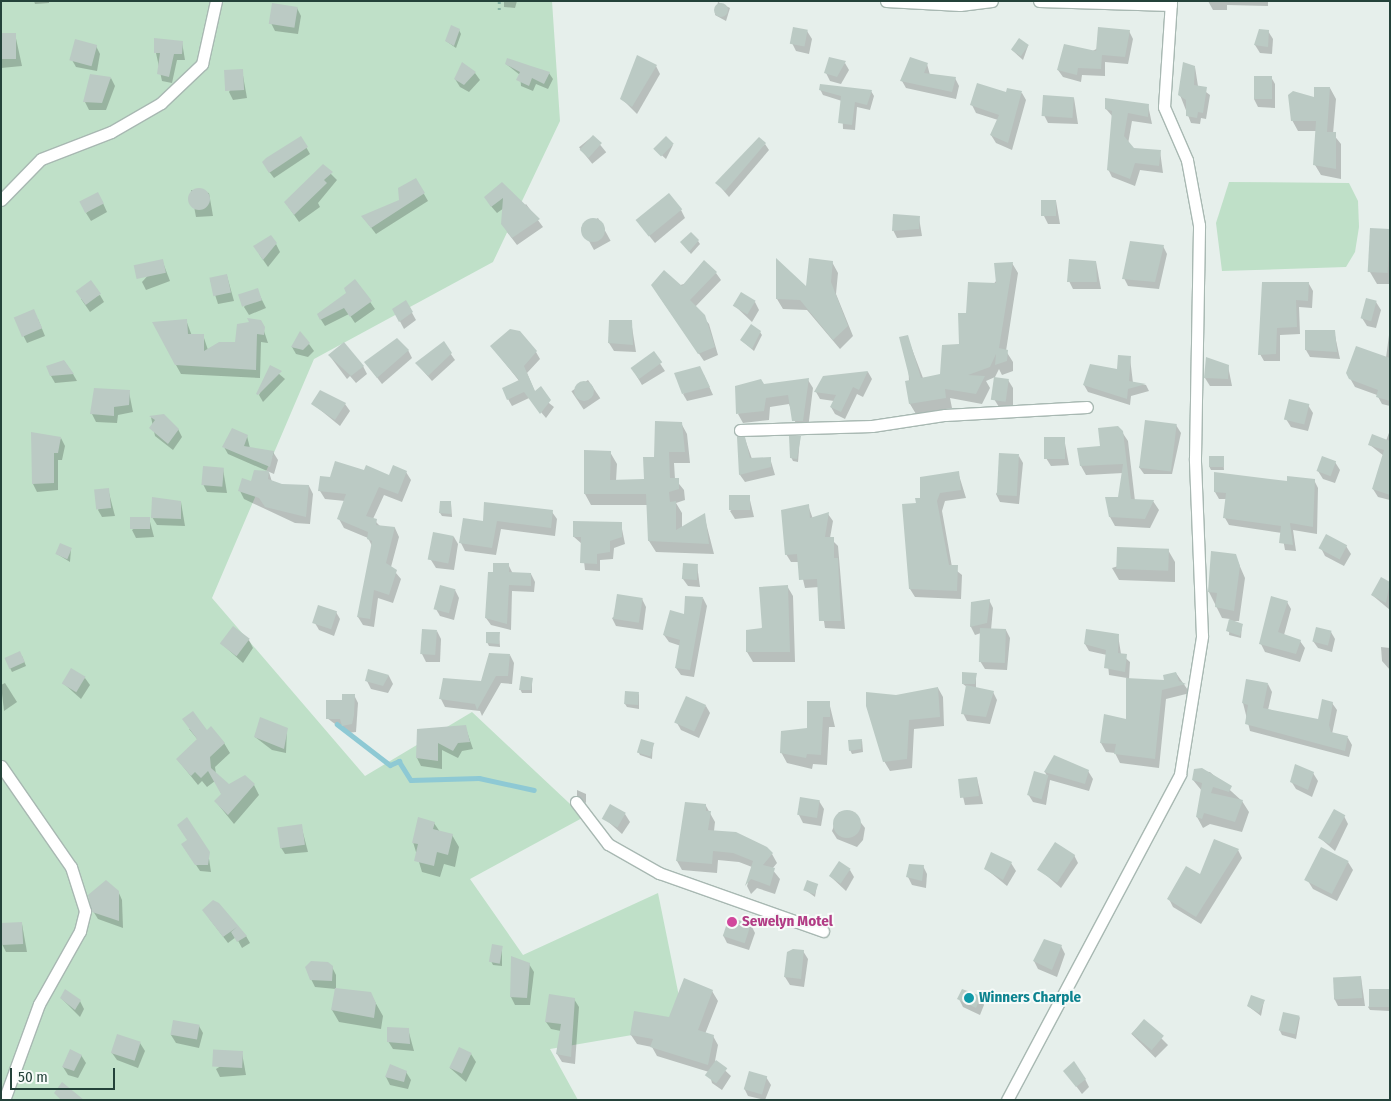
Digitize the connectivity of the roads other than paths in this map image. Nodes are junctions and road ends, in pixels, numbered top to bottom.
1 (216, 1) edge
2 (886, 1) edge
3 (992, 1) edge
4 (1039, 1) edge
5 (1171, 3) edge
6 (1, 200) edge
7 (1087, 407) dead end
8 (740, 430) dead end
9 (1, 766) edge
10 (576, 802) dead end
11 (823, 931) dead end
12 (4, 1100) edge
13 (1007, 1100) edge

1 - 6 street
2 - 3 street
4 - 5 street
5 - 13 street
7 - 8 street
9 - 12 street
10 - 11 street

